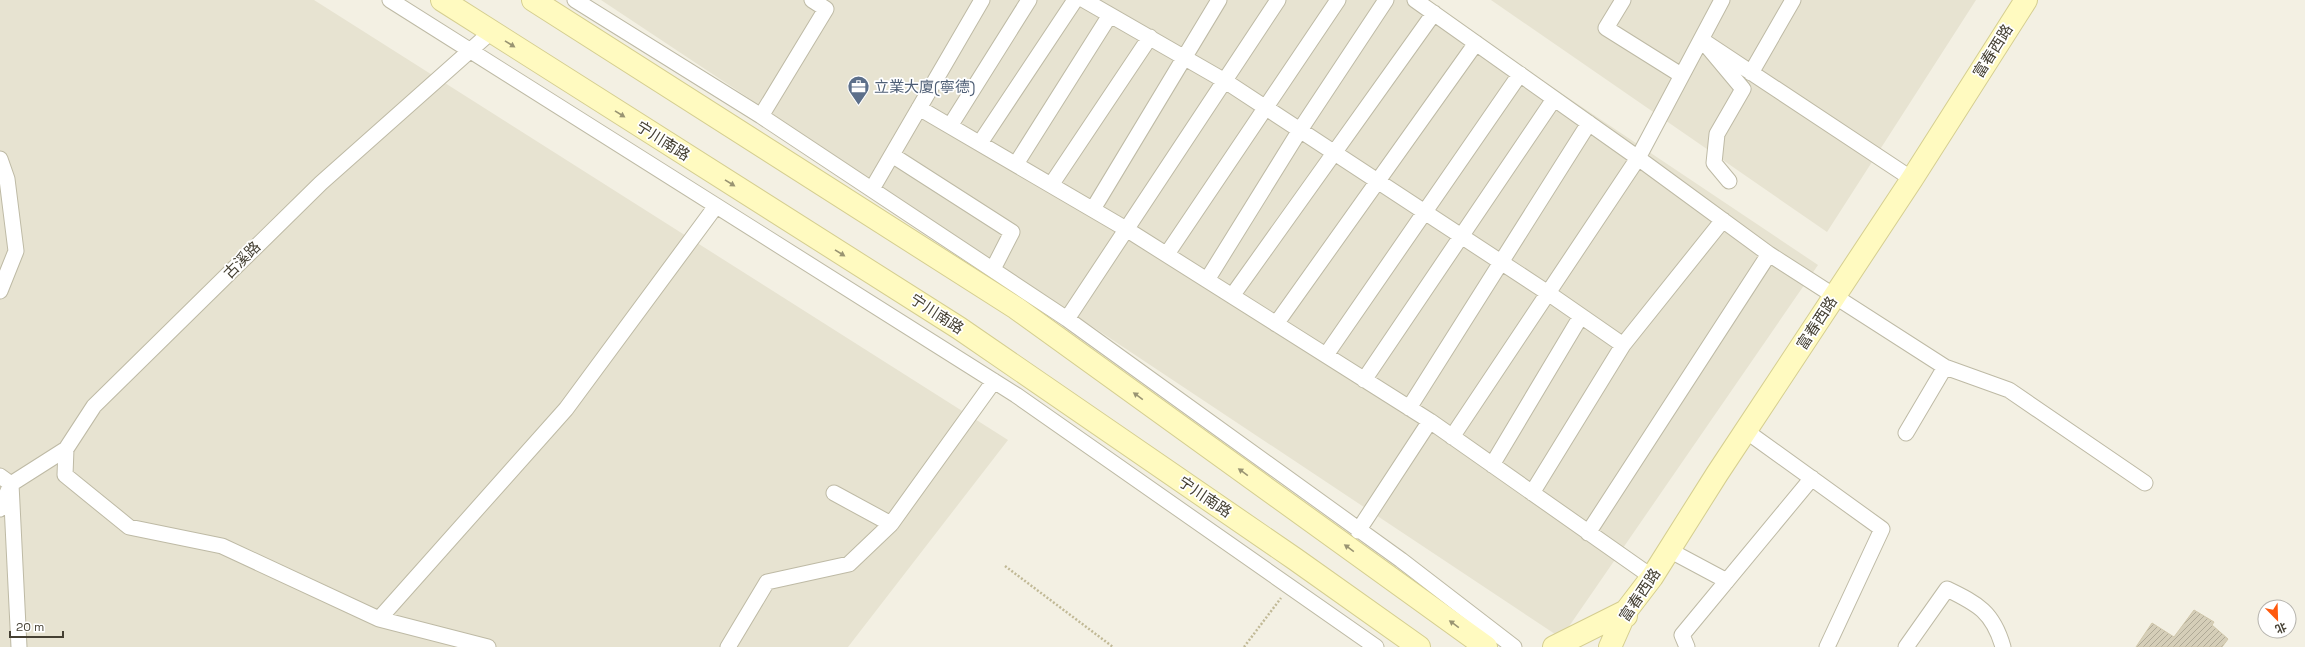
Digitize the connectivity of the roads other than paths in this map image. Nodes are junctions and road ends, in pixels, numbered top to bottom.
1 (390, 0) edge
2 (442, 0) edge
3 (533, 0) edge
4 (576, 0) edge
5 (812, 0) edge
6 (982, 0) edge
7 (1029, 0) edge
8 (1075, 0) edge
9 (1084, 0) edge
10 (1219, 0) edge
11 (1278, 0) edge
12 (1338, 0) edge
13 (1386, 0) edge
14 (1415, 0) edge
15 (1623, 0) edge
16 (1722, 0) edge
17 (1793, 0) edge
18 (2026, 0) edge
19 (1434, 13) junction
20 (1110, 15) junction
21 (560, 17) junction
22 (490, 32) junction
23 (1150, 38) junction
24 (1702, 40) junction
25 (1476, 43) junction
26 (470, 50) junction
27 (1185, 58) junction
28 (1750, 73) junction
29 (1520, 74) junction
30 (1681, 75) junction
31 (1225, 81) junction
32 (1554, 99) junction
33 (919, 108) junction
34 (1266, 108) junction
35 (761, 116) junction
36 (1589, 123) junction
37 (950, 126) junction
38 (1300, 130) junction
39 (980, 143) junction
40 (1336, 153) junction
41 (892, 155) junction
42 (1638, 158) junction
43 (0, 159) edge
44 (1016, 164) junction
45 (1912, 179) junction
46 (1378, 181) junction
47 (1729, 181) dead end
48 (1051, 185) junction
49 (872, 189) junction
50 (716, 206) junction
51 (1092, 209) junction
52 (1425, 212) junction
53 (1723, 220) junction
54 (1126, 228) junction
55 (1462, 236) junction
56 (1167, 254) junction
57 (1769, 254) junction
58 (1502, 262) junction
59 (993, 269) junction
60 (1208, 280) junction
61 (0, 291) edge
62 (1548, 293) junction
63 (1232, 296) junction
64 (1834, 297) junction
65 (1581, 316) junction
66 (1067, 319) junction
67 (1276, 324) junction
68 (1623, 345) junction
69 (1326, 356) junction
70 (1945, 367) junction
71 (1364, 380) junction
72 (994, 381) junction
73 (1409, 408) junction
74 (1430, 421) junction
75 (1746, 431) junction
76 (1906, 433) dead end
77 (1452, 437) junction
78 (66, 449) junction
79 (1492, 465) junction
80 (1812, 478) junction
81 (6, 480) edge
82 (2145, 483) dead end
83 (834, 493) dead end
84 (1532, 493) junction
85 (0, 509) edge
86 (891, 524) junction
87 (1358, 530) junction
88 (1588, 533) junction
89 (1669, 550) junction
90 (1652, 577) junction
91 (1727, 581) junction
92 (1626, 611) junction
93 (379, 619) junction
94 (19, 647) edge
95 (488, 647) edge
96 (728, 647) edge
97 (1376, 647) edge
98 (1419, 647) edge
99 (1486, 647) edge
100 (1514, 647) edge
101 (1554, 647) edge
102 (1610, 647) edge
103 (1623, 647) edge
104 (1687, 647) edge
105 (1827, 647) edge
106 (1906, 647) edge
107 (2003, 647) edge

1 - 26 street
2 - 22 main road, 宁川南路
3 - 21 main road
4 - 21 street
4 - 35 street
5 - 35 street
6 - 33 street
7 - 37 street
8 - 39 street
9 - 20 street
10 - 27 street
11 - 31 street
12 - 34 street
13 - 38 street
14 - 19 street
15 - 30 street
16 - 24 street
17 - 28 street
18 - 45 main road, 富春西路
19 - 25 street
19 - 40 street
20 - 23 street
20 - 44 street
99 -> 21 main road
22 - 26 street, 古溪路
22 -> 98 main road, 宁川南路
23 - 27 street
23 - 48 street
24 - 28 street
24 - 30 street
24 - 47 street
25 - 29 street
25 - 46 street
26 - 50 street
26 - 78 street, 古溪路
27 - 31 street
27 - 51 street
28 - 45 street
29 - 32 street
29 - 52 street
30 - 42 street
31 - 34 street
31 - 54 street
32 - 36 street
32 - 55 street
33 - 37 street
33 - 41 street
34 - 38 street
34 - 56 street
35 - 49 street
36 - 42 street
36 - 58 street
37 - 39 street
38 - 40 street
38 - 60 street
39 - 44 street
40 - 46 street
40 - 63 street
41 - 49 street
41 - 59 street
42 - 53 street
42 - 62 street
43 - 61 street
44 - 48 street
45 - 64 main road, 富春西路
46 - 52 street
46 - 67 street
48 - 51 street
49 - 59 street
50 - 72 street
50 - 93 street
51 - 54 street
52 - 55 street
52 - 69 street
53 - 57 street
53 - 68 street
54 - 56 street
54 - 66 street
55 - 58 street
55 - 71 street
56 - 60 street
57 - 64 street
57 - 88 street
58 - 62 street
58 - 73 street
59 - 66 street
60 - 63 street
62 - 65 street
62 - 77 street
63 - 67 street
64 - 70 street
64 - 75 main road, 富春西路
65 - 68 street
65 - 79 street
66 - 87 street
67 - 69 street
68 - 84 street
69 - 71 street
70 - 76 street
70 - 82 street
71 - 73 street
72 - 86 street
72 - 97 street
73 - 74 street
74 - 77 street
74 - 87 street
75 - 80 street
75 - 89 main road, 富春西路
77 - 79 street
78 - 81 street, 古溪路
78 - 93 street
79 - 84 street
80 - 91 street
80 - 105 street
81 - 85 street
81 - 94 street
83 - 86 street
84 - 88 street
86 - 96 street
87 - 100 street
88 - 90 street
89 - 90 main road, 富春西路
89 - 91 street
90 - 92 main road, 富春西路
91 - 104 street
92 - 101 main road
92 - 102 main road, 富春西路
92 - 103 main road
93 - 95 street
106 - 107 street

